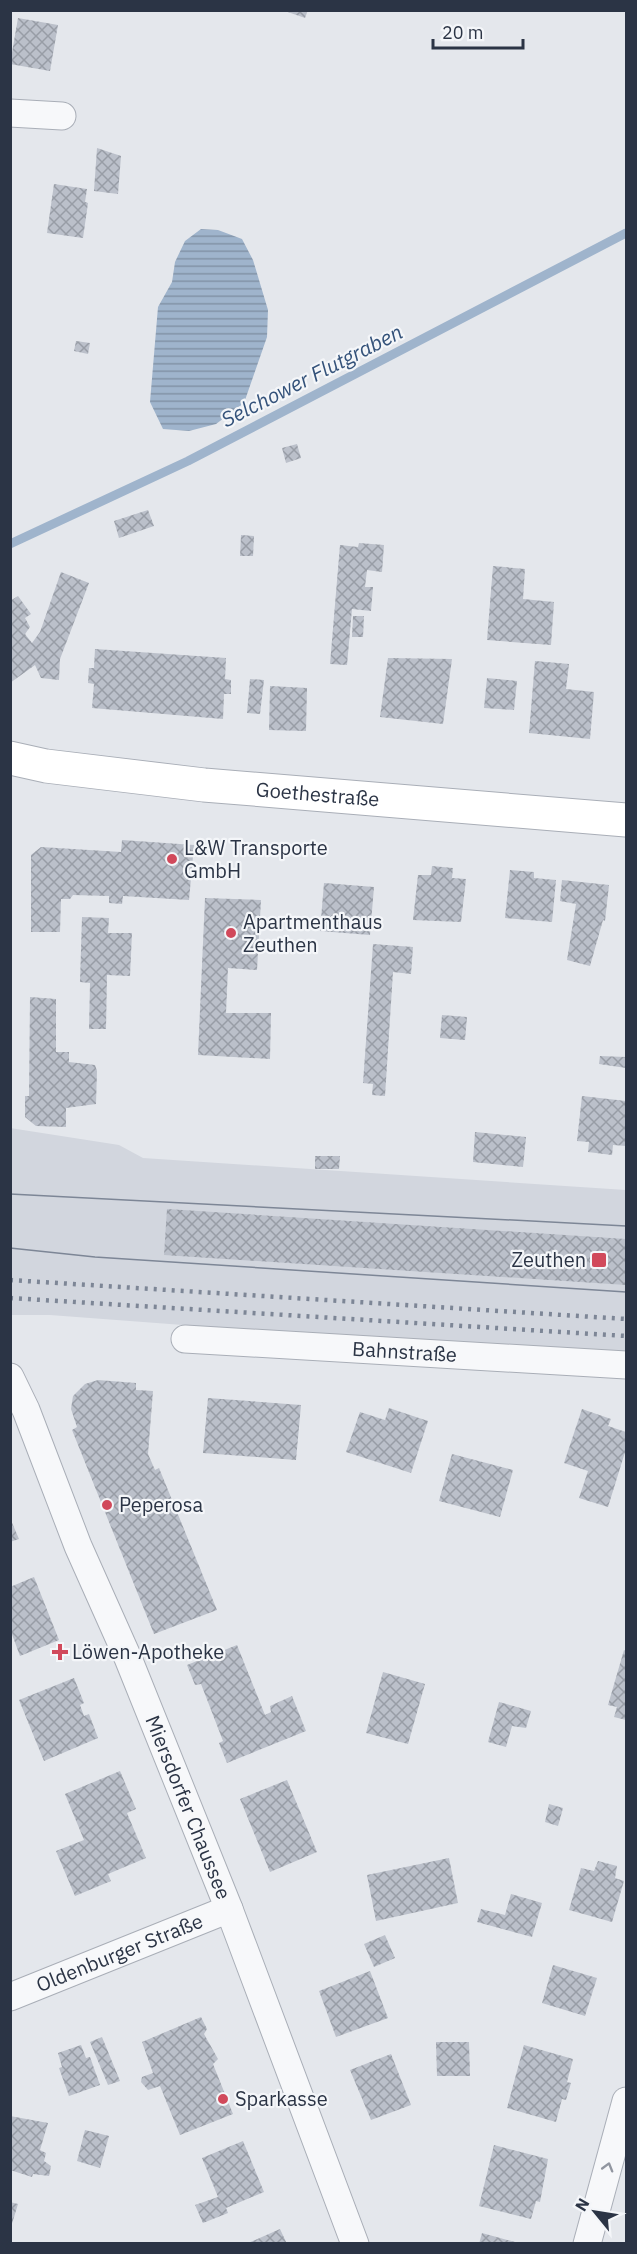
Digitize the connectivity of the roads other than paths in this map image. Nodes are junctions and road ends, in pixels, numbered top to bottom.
1 (10, 113) edge
2 (62, 116) dead end
3 (10, 758) edge
4 (627, 820) edge
5 (185, 1339) dead end
6 (627, 1365) edge
7 (10, 1377) edge
8 (229, 1909) junction
9 (10, 1997) edge
10 (627, 2101) edge
11 (355, 2244) edge
12 (586, 2244) edge

1 - 2 street
3 - 4 main road, Goethestraße
5 - 6 street, Bahnstraße
7 - 8 street, Miersdorfer Chaussee
8 - 9 street, Oldenburger Straße
8 - 11 street, Miersdorfer Chaussee
12 -> 10 street

